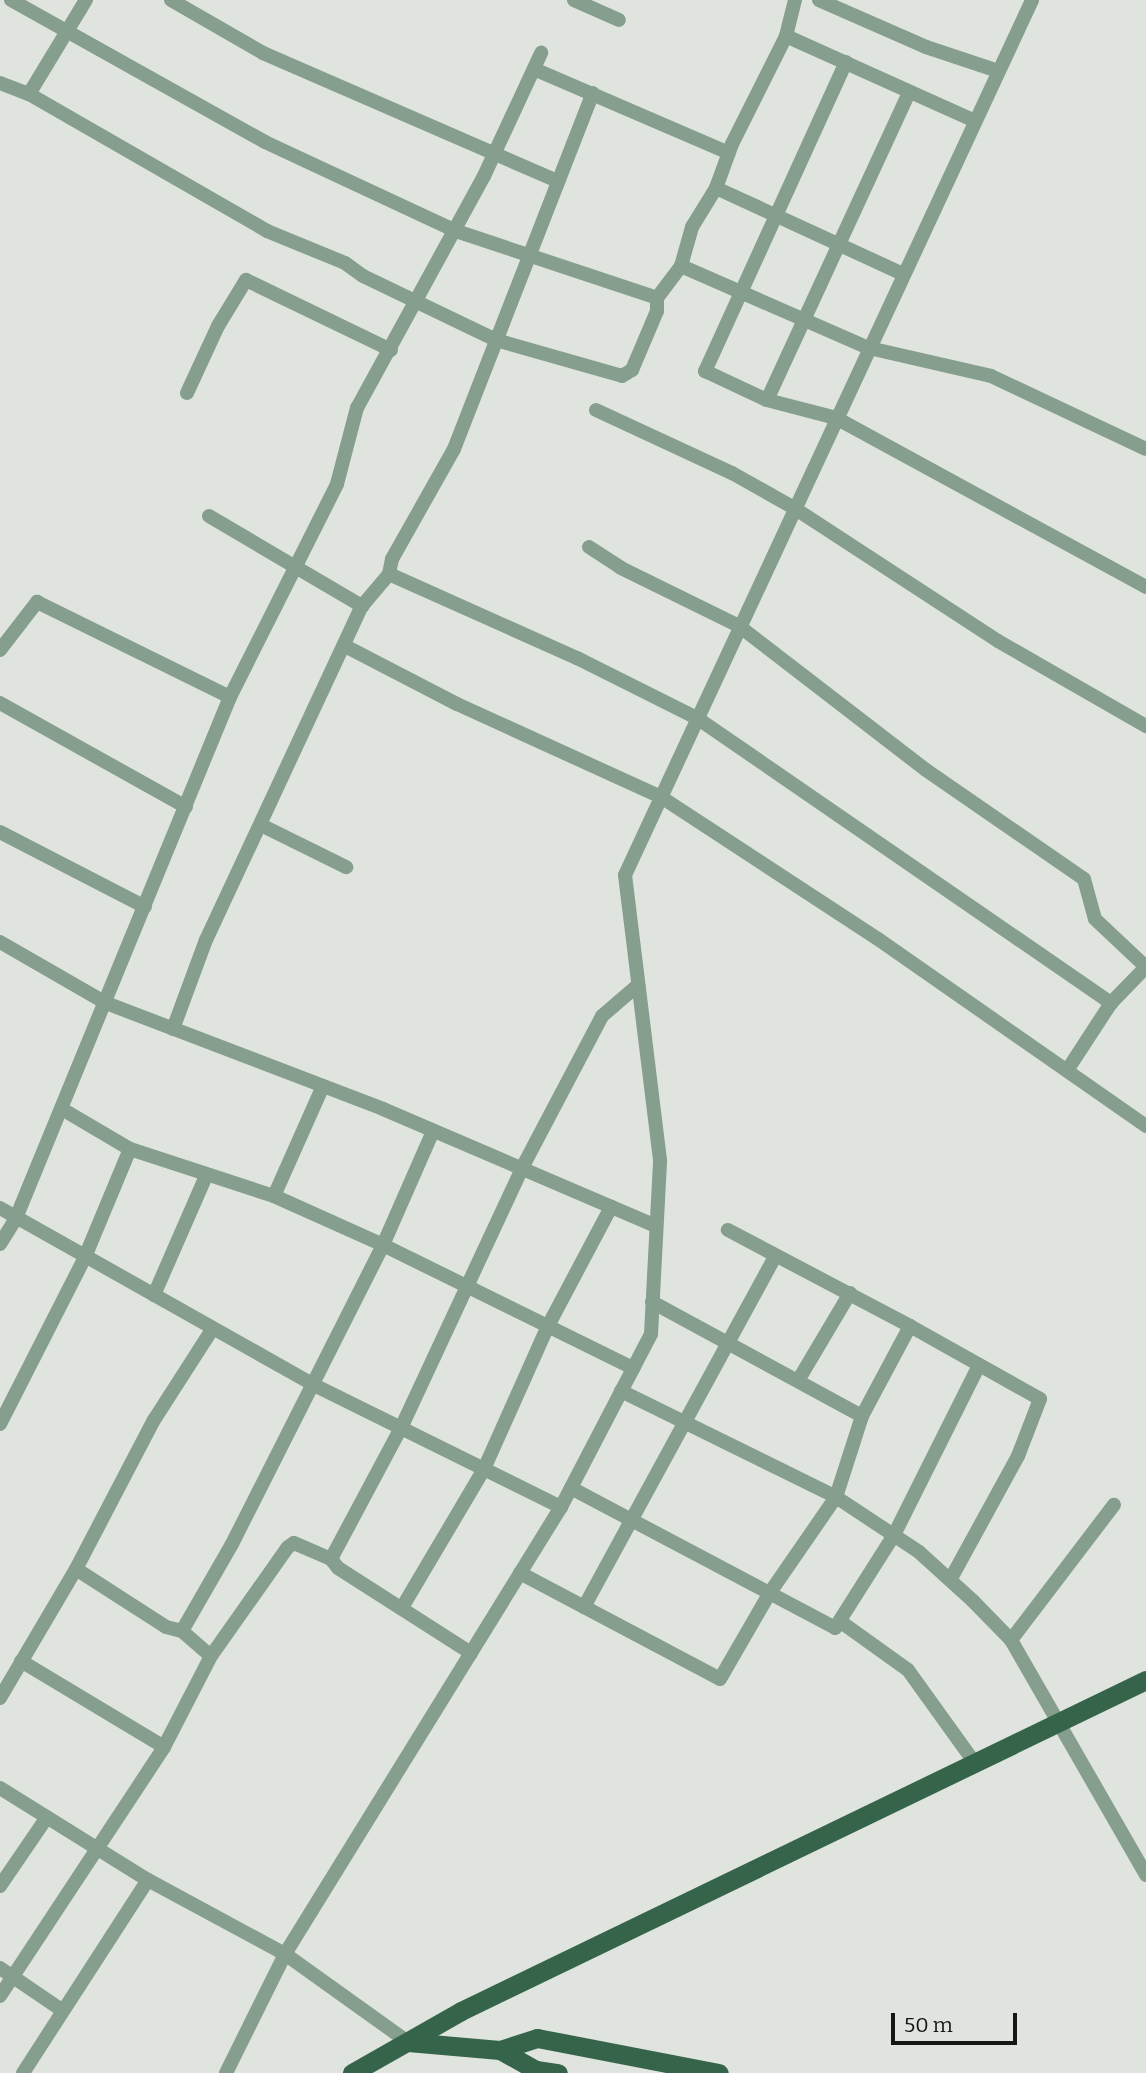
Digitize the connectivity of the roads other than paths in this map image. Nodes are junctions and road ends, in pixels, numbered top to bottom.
1 (10, 0) edge
2 (86, 0) edge
3 (171, 0) edge
4 (574, 0) edge
5 (795, 0) edge
6 (819, 0) edge
7 (1032, 0) edge
8 (619, 20) dead end
9 (67, 31) junction
10 (786, 36) junction
11 (541, 53) dead end
12 (846, 62) junction
13 (534, 69) junction
14 (998, 71) junction
15 (0, 83) edge
16 (593, 93) junction
17 (909, 93) junction
18 (29, 94) junction
19 (975, 121) junction
20 (495, 152) junction
21 (729, 153) junction
22 (558, 181) junction
23 (716, 188) junction
24 (773, 215) junction
25 (456, 231) junction
26 (839, 245) junction
27 (528, 257) junction
28 (681, 266) junction
29 (903, 274) junction
30 (738, 291) junction
31 (657, 298) junction
32 (418, 302) junction
33 (803, 321) junction
34 (496, 340) junction
35 (869, 348) junction
36 (391, 350) junction
37 (187, 393) dead end
38 (767, 400) junction
39 (596, 410) dead end
40 (836, 418) junction
41 (1146, 449) edge
42 (794, 508) junction
43 (209, 516) dead end
44 (589, 547) dead end
45 (296, 566) junction
46 (389, 574) junction
47 (1146, 587) edge
48 (362, 606) junction
49 (739, 626) junction
50 (1, 646) edge
51 (345, 646) junction
52 (230, 697) junction
53 (0, 703) edge
54 (697, 718) junction
55 (1146, 726) edge
56 (661, 797) junction
57 (186, 807) junction
58 (263, 826) junction
59 (0, 832) edge
60 (346, 867) dead end
61 (145, 907) junction
62 (0, 942) edge
63 (1146, 967) edge
64 (638, 985) junction
65 (106, 1003) junction
66 (1111, 1003) junction
67 (173, 1029) junction
68 (1068, 1069) junction
69 (323, 1086) junction
70 (62, 1110) junction
71 (1146, 1126) edge
72 (433, 1131) junction
73 (130, 1149) junction
74 (523, 1169) junction
75 (206, 1176) junction
76 (274, 1196) junction
77 (611, 1207) junction
78 (0, 1208) edge
79 (16, 1218) junction
80 (656, 1226) junction
81 (728, 1230) dead end
82 (0, 1244) edge
83 (383, 1245) junction
84 (85, 1256) junction
85 (775, 1257) junction
86 (469, 1284) junction
87 (850, 1293) junction
88 (154, 1295) junction
89 (652, 1302) junction
90 (548, 1326) junction
91 (910, 1326) junction
92 (213, 1328) junction
93 (730, 1341) junction
94 (978, 1367) junction
95 (633, 1368) junction
96 (799, 1380) junction
97 (313, 1384) junction
98 (621, 1391) junction
99 (4, 1399) edge
100 (862, 1416) junction
101 (0, 1424) edge
102 (687, 1424) junction
103 (401, 1428) junction
104 (484, 1469) junction
105 (571, 1488) junction
106 (836, 1497) junction
107 (1114, 1505) dead end
108 (561, 1507) junction
109 (631, 1522) junction
110 (894, 1535) junction
111 (331, 1559) junction
112 (76, 1569) junction
113 (520, 1573) junction
114 (950, 1580) junction
115 (769, 1594) junction
116 (403, 1606) junction
117 (584, 1607) junction
118 (841, 1622) junction
119 (182, 1631) junction
120 (1011, 1640) junction
121 (471, 1653) junction
122 (211, 1657) junction
123 (21, 1661) junction
124 (1146, 1680) edge
125 (0, 1698) edge
126 (1060, 1721) junction
127 (164, 1747) junction
128 (974, 1762) junction
129 (0, 1788) edge
130 (47, 1817) junction
131 (99, 1850) junction
132 (1146, 1875) edge
133 (148, 1880) junction
134 (0, 1886) edge
135 (285, 1954) junction
136 (0, 1968) edge
137 (13, 1977) junction
138 (0, 1996) edge
139 (63, 2011) junction
140 (408, 2042) junction
141 (500, 2050) junction
142 (23, 2073) edge
143 (226, 2073) edge
144 (352, 2073) edge
145 (558, 2073) edge
146 (719, 2073) edge

1 - 9 street
2 - 9 street
3 - 20 street
4 - 8 street
5 - 10 street
6 - 14 street
7 - 14 street
9 - 18 street
9 - 25 street
10 - 12 street
10 - 21 street
11 - 13 street
12 - 17 street
12 - 24 street
13 - 16 street
13 - 20 street
14 - 19 street
15 - 18 street
16 - 21 street
16 - 22 street
17 - 19 street
17 - 26 street
18 - 32 street
19 - 29 street
20 - 22 street
20 - 25 street
21 - 23 street
22 - 27 street
23 - 24 street
23 - 28 street
24 - 26 street
24 - 30 street
25 - 27 street
25 - 32 street
26 - 29 street
26 - 33 street
27 - 31 street
27 - 34 street
28 - 30 street
28 - 31 street
29 - 35 street
30 - 33 street
30 - 38 street
31 - 34 street
32 - 34 street
32 - 36 street
33 - 35 street
33 - 38 street
34 - 46 street
35 - 40 street
35 - 41 street
36 - 37 street
36 - 45 street
38 - 40 street
39 - 42 street
40 - 42 street
40 - 47 street
42 - 49 street
42 - 55 street
43 - 45 street
44 - 49 street
45 - 48 street
45 - 52 street
46 - 48 street
46 - 54 street
48 - 51 street
49 - 54 street
49 - 63 street
50 - 52 street
51 - 56 street
51 - 58 street
52 - 57 street
53 - 57 street
54 - 56 street
54 - 66 street
56 - 64 street
56 - 68 street
57 - 61 street
58 - 60 street
58 - 67 street
59 - 61 street
61 - 65 street
62 - 65 street
63 - 66 street
64 - 74 street
64 - 80 street
65 - 67 street
65 - 70 street
66 - 68 street
67 - 69 street
68 - 71 street
69 - 72 street
69 - 76 street
70 - 73 street
70 - 79 street
72 - 74 street
72 - 83 street
73 - 75 street
73 - 84 street
74 - 77 street
74 - 86 street
75 - 76 street
75 - 88 street
76 - 83 street
77 - 80 street
77 - 90 street
78 - 79 street
79 - 82 street
79 - 84 street
80 - 89 street
81 - 85 street
83 - 86 street
83 - 97 street
84 - 88 street
84 - 99 street
85 - 87 street
85 - 93 street
86 - 90 street
86 - 103 street
87 - 91 street
87 - 96 street
88 - 92 street
89 - 93 street
89 - 95 street
90 - 95 street
90 - 104 street
91 - 94 street
91 - 100 street
92 - 97 street
92 - 112 street
93 - 96 street
93 - 102 street
94 - 110 street
94 - 114 street
95 - 98 street
96 - 100 street
97 - 103 street
97 - 119 street
98 - 102 street
98 - 105 street
99 - 101 street
100 - 106 street
102 - 106 street
102 - 109 street
103 - 104 street
103 - 111 street
104 - 108 street
104 - 116 street
105 - 108 street
105 - 109 street
106 - 110 street
106 - 115 street
107 - 120 street
108 - 113 street
109 - 115 street
109 - 117 street
110 - 114 street
110 - 118 street
111 - 116 street
111 - 122 street
112 - 119 street
112 - 123 street
113 - 117 street
113 - 121 street
114 - 120 street
115 - 117 street
115 - 118 street
116 - 121 street
118 - 128 street
119 - 122 street
120 - 126 street
121 - 135 street
122 - 127 street
123 - 125 street
123 - 127 street
124 - 126 main road
126 - 128 main road
126 - 132 street
127 - 131 street
128 - 140 main road
129 - 130 street
130 - 131 street
130 - 134 street
131 - 133 street
131 - 137 street
133 - 135 street
133 - 139 street
135 - 140 street
135 - 143 street
136 - 137 street
137 - 138 street
137 - 139 street
139 - 142 street
140 - 141 main road
140 - 144 main road
141 - 145 main road
141 - 146 main road

